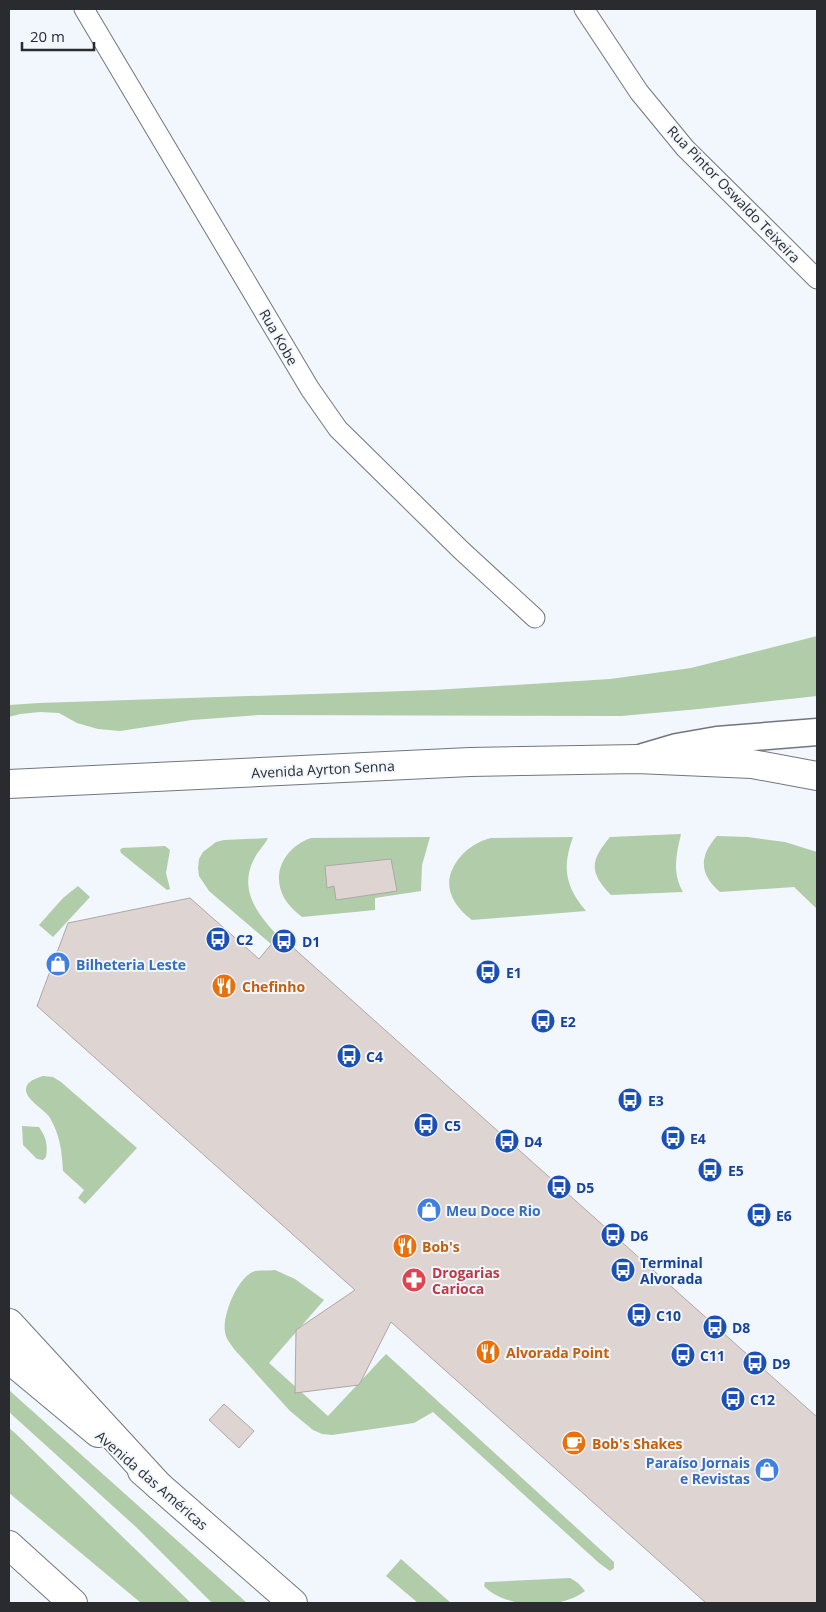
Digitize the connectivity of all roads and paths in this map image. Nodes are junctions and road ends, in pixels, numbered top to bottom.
1 (84, 9) edge
2 (584, 9) edge
3 (817, 278) edge
4 (535, 618) dead end
5 (817, 732) edge
6 (637, 758) junction
7 (817, 776) edge
8 (9, 784) edge
9 (9, 1323) edge
10 (9, 1359) edge
11 (159, 1486) junction
12 (9, 1545) edge
13 (73, 1603) edge
14 (293, 1603) edge

1 - 4 street, Rua Kobe
2 - 3 street, Rua Pintor Oswaldo Teixeira
5 - 6 main road, Avenida Ayrton Senna
6 - 7 highway, Avenida Ayrton Senna
6 - 8 highway, Avenida Ayrton Senna
9 - 11 highway
10 - 11 highway, Avenida das Américas
11 - 14 highway, Avenida das Américas
12 - 13 highway

